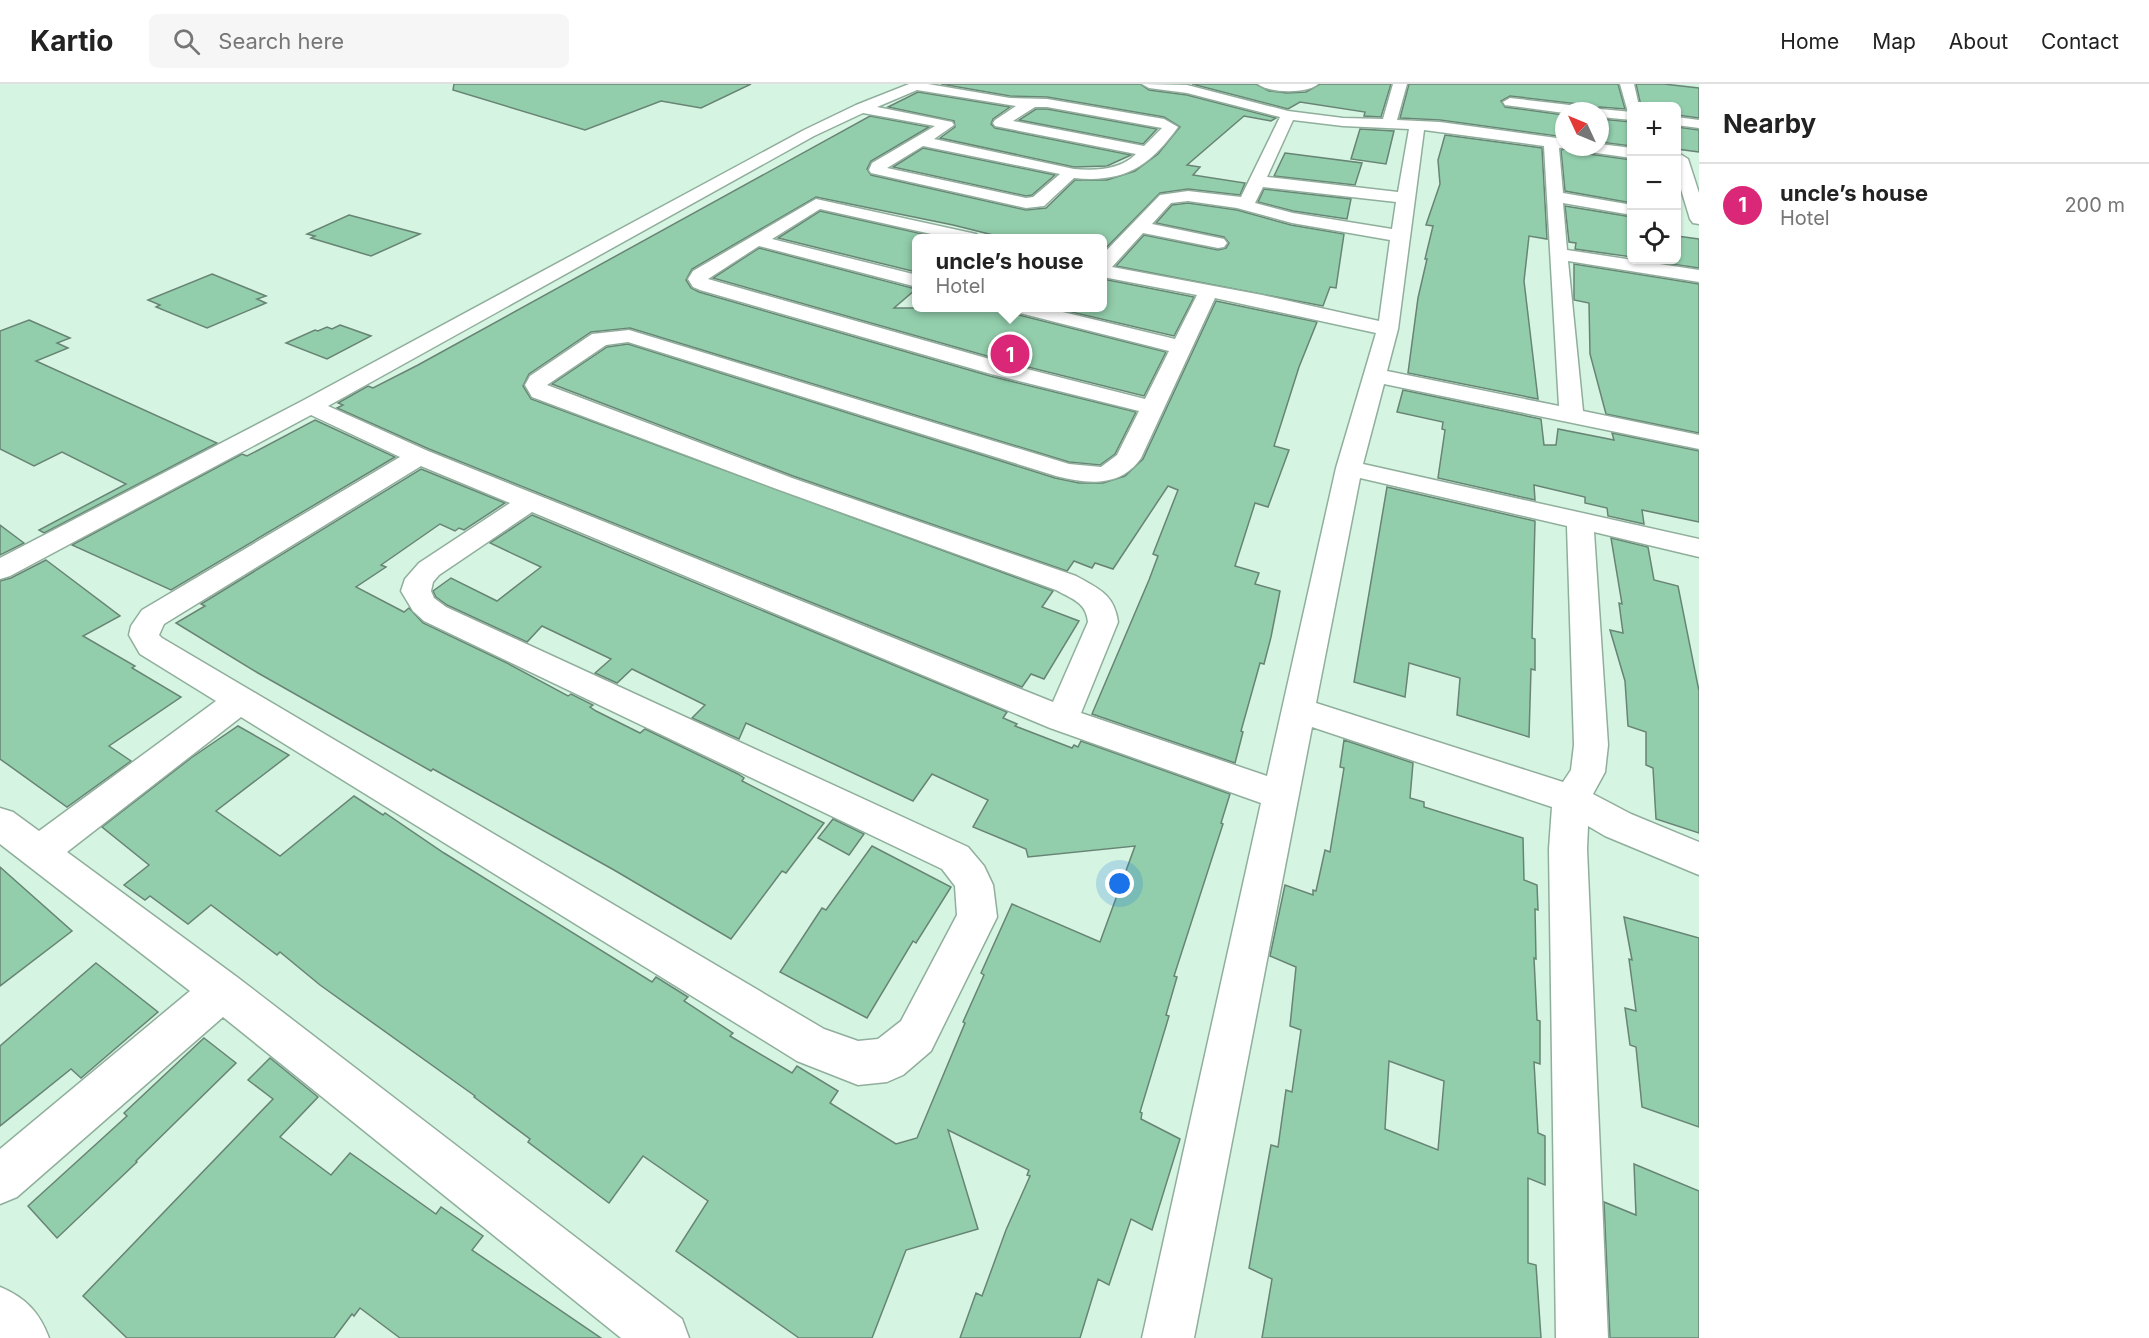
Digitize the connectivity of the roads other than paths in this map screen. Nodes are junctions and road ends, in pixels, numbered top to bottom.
1 (1149, 84) edge
2 (1265, 84) edge
3 (1311, 84) edge
4 (1400, 84) edge
5 (1509, 84) edge
6 (1627, 84) edge
7 (918, 85) edge
8 (1190, 87) edge
9 (1631, 102) edge
10 (1031, 103) junction
11 (861, 108) junction
12 (1609, 113) edge
13 (1555, 114) edge
14 (1288, 115) junction
15 (1627, 115) edge
16 (1508, 119) junction
17 (1681, 122) edge
18 (1699, 124) edge
19 (1403, 125) junction
20 (922, 141) junction
21 (1555, 142) edge
22 (1609, 150) edge
23 (1145, 151) junction
24 (1627, 152) edge
25 (1557, 156) edge
26 (1681, 159) edge
27 (1699, 161) edge
28 (1681, 168) edge
29 (1070, 173) junction
30 (1257, 181) junction
31 (1555, 197) junction
32 (1405, 198) junction
33 (1238, 204) junction
34 (1627, 209) edge
35 (1681, 217) edge
36 (1699, 219) edge
37 (1139, 227) junction
38 (953, 234) edge
39 (1400, 236) junction
40 (756, 240) junction
41 (1218, 243) dead end
42 (1558, 254) junction
43 (1107, 261) edge
44 (1107, 272) edge
45 (1699, 276) edge
46 (912, 280) edge
47 (1208, 292) junction
48 (1039, 312) edge
49 (1388, 329) junction
50 (1180, 347) junction
51 (1375, 375) junction
52 (310, 406) junction
53 (1151, 407) junction
54 (1572, 416) junction
55 (1699, 442) edge
56 (419, 456) junction
57 (1349, 468) junction
58 (530, 501) junction
59 (1580, 521) junction
60 (1699, 548) edge
61 (0, 570) edge
62 (239, 701) junction
63 (1299, 710) junction
64 (1062, 719) junction
65 (1281, 795) junction
66 (1571, 799) junction
67 (0, 823) edge
68 (38, 853) junction
69 (1699, 859) edge
70 (222, 991) junction
71 (0, 1180) edge
72 (0, 1313) edge
73 (23, 1338) edge
74 (663, 1338) edge
75 (1168, 1338) edge
76 (1582, 1338) edge

1 - 8 street
2 - 3 street
4 - 19 street
5 - 16 street
6 - 9 street
7 - 10 street
7 - 11 street
8 - 14 street
10 - 23 street
10 - 23 street
11 - 20 street
11 - 52 street
12 - 15 street
13 - 16 street
14 - 19 street
14 - 30 street
16 - 19 street
16 - 21 street
17 - 18 street
19 - 32 street
20 - 29 street
20 - 29 street
22 - 24 street
23 - 29 street
25 - 31 street
26 - 27 street
28 - 36 street
30 - 32 street
30 - 33 street
31 - 34 street
31 - 42 street
32 - 39 street
33 - 37 street
33 - 39 street
35 - 36 street
37 - 41 street
37 - 43 street
38 - 40 street
39 - 49 street
40 - 46 street
40 - 53 street
42 - 45 street
42 - 54 street
44 - 47 street
47 - 49 street
47 - 50 street
48 - 50 street
49 - 51 street
50 - 53 street
51 - 54 street
51 - 57 street
52 - 56 street
52 - 61 street
53 - 64 street
54 - 55 street
56 - 58 street
56 - 62 street
57 - 59 street
57 - 63 street
58 - 62 street
58 - 64 street
59 - 60 street
59 - 66 street
62 - 68 street
63 - 65 street
63 - 66 street
64 - 65 street
65 - 75 street
66 - 69 street
66 - 76 street
67 - 68 street
68 - 70 street
70 - 71 street
70 - 74 street
72 - 73 street

